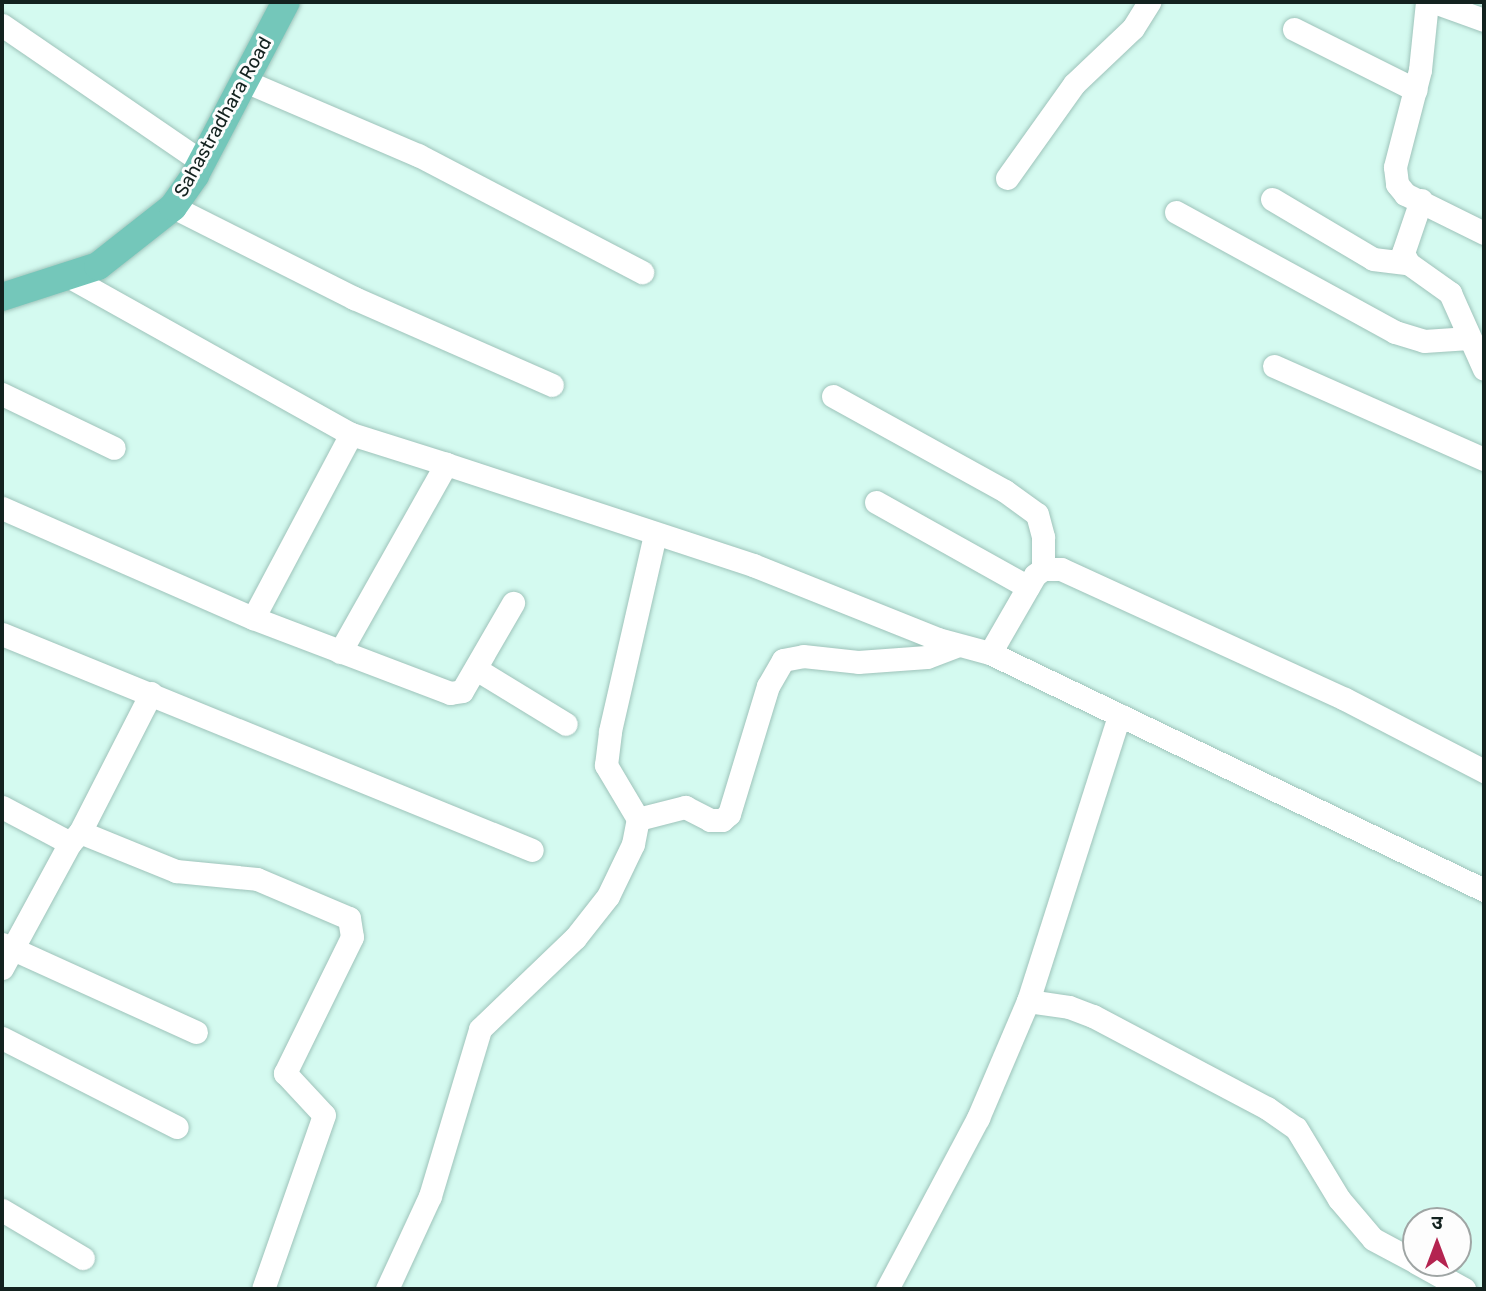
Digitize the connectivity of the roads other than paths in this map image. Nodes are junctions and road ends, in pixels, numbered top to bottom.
1 (286, 2) edge
2 (1149, 2) edge
3 (1427, 2) edge
4 (1434, 2) edge
5 (1484, 20) edge
6 (2, 25) edge
7 (1294, 29) dead end
8 (245, 81) junction
9 (1416, 90) junction
10 (202, 162) junction
11 (1007, 178) dead end
12 (1272, 199) dead end
13 (1421, 200) junction
14 (173, 207) junction
15 (1176, 212) dead end
16 (1484, 233) edge
17 (1408, 263) junction
18 (642, 272) dead end
19 (68, 276) junction
20 (2, 297) edge
21 (1469, 338) junction
22 (1274, 366) dead end
23 (1484, 369) edge
24 (552, 385) dead end
25 (2, 394) edge
26 (833, 396) dead end
27 (351, 435) junction
28 (114, 448) dead end
29 (1484, 458) edge
30 (446, 464) junction
31 (876, 502) dead end
32 (2, 508) edge
33 (655, 534) junction
34 (1043, 569) junction
35 (1028, 587) junction
36 (513, 603) dead end
37 (253, 618) junction
38 (2, 634) edge
39 (958, 645) junction
40 (340, 652) junction
41 (990, 653) junction
42 (476, 669) junction
43 (151, 693) junction
44 (1119, 715) junction
45 (566, 724) dead end
46 (1484, 771) edge
47 (2, 807) edge
48 (638, 819) junction
49 (75, 837) junction
50 (532, 850) dead end
51 (1484, 890) edge
52 (5, 954) edge
53 (1028, 1001) junction
54 (197, 1032) dead end
55 (2, 1038) edge
56 (177, 1127) dead end
57 (2, 1210) edge
58 (1402, 1255) edge
59 (83, 1258) dead end
60 (1442, 1277) edge
61 (263, 1289) edge
62 (387, 1289) edge
63 (887, 1289) edge
64 (1464, 1289) edge

1 - 8 main road, Sahastradhara Road
2 - 11 street
3 - 9 street
4 - 5 street
6 - 10 street
7 - 9 street
8 - 10 main road, Sahastradhara Road
8 - 18 street
9 - 13 street
10 - 14 main road, Sahastradhara Road
12 - 17 street
13 - 16 street
13 - 17 street
14 - 19 main road, Sahastradhara Road
14 - 24 street
15 - 21 street
17 - 21 street
19 - 20 main road, Sahastradhara Road
19 - 27 street
21 - 23 street
22 - 29 street
25 - 28 street
26 - 34 street
27 - 30 street
27 - 37 street
30 - 33 street
30 - 40 street
31 - 35 street
32 - 37 street
33 - 39 street
33 - 48 street
34 - 35 street
34 - 46 street
35 - 41 street
36 - 42 street
37 - 40 street
38 - 43 street
39 - 41 street
39 - 48 street
40 - 42 street
41 - 44 street
42 - 45 street
43 - 49 street
43 - 50 street
44 - 51 street
44 - 53 street
47 - 49 street
48 - 62 street
49 - 52 street
49 - 61 street
52 - 54 street
53 - 58 street
53 - 63 street
55 - 56 street
57 - 59 street
60 - 64 street

